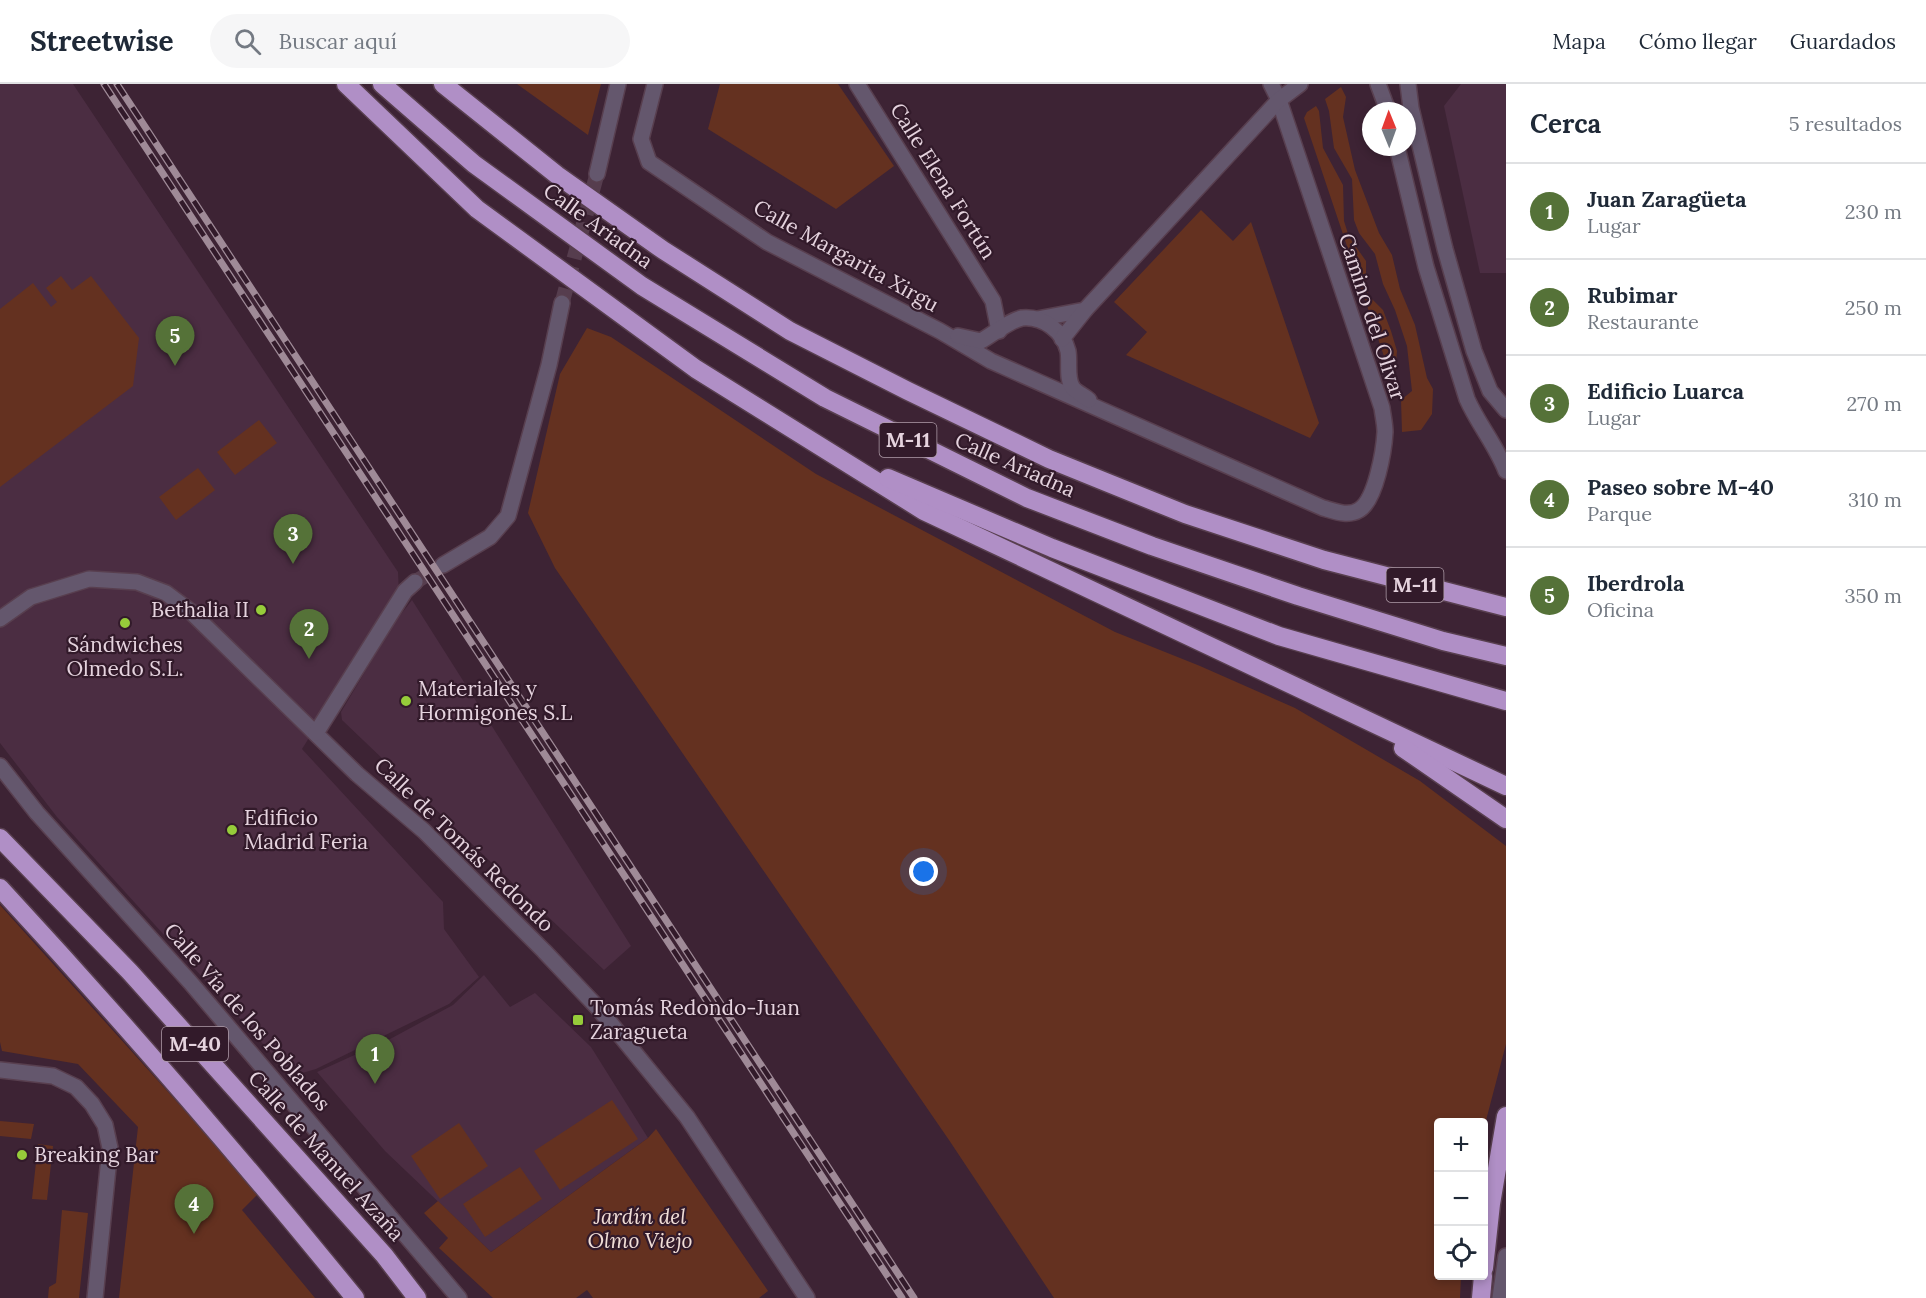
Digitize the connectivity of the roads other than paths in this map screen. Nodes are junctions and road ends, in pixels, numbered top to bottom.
1 (346, 84) edge
2 (382, 84) edge
3 (443, 84) edge
4 (618, 84) edge
5 (655, 84) edge
6 (857, 84) edge
7 (1271, 84) edge
8 (1300, 84) edge
9 (1378, 84) edge
10 (1408, 84) edge
11 (1279, 100) junction
12 (1385, 102) edge
13 (1399, 156) edge
14 (597, 174) tunnel mouth
15 (993, 301) junction
16 (562, 303) tunnel mouth
17 (1084, 310) junction
18 (1016, 323) junction
19 (940, 331) junction
20 (1065, 345) junction
21 (1506, 410) edge
22 (1106, 412) junction
23 (837, 456) junction
24 (1506, 471) edge
25 (1324, 560) junction
26 (443, 565) tunnel mouth
27 (415, 582) tunnel mouth
28 (1506, 594) edge
29 (1506, 607) edge
30 (0, 619) edge
31 (1506, 656) edge
32 (1506, 701) edge
33 (1352, 714) junction
34 (316, 732) junction
35 (0, 766) edge
36 (1506, 786) edge
37 (1506, 819) edge
38 (0, 837) edge
39 (0, 888) edge
40 (0, 1071) edge
41 (1506, 1116) edge
42 (1488, 1231) edge
43 (384, 1255) junction
44 (1506, 1256) edge
45 (339, 1279) junction
46 (1483, 1280) edge
47 (95, 1298) edge
48 (349, 1298) edge
49 (354, 1298) edge
50 (417, 1298) edge
51 (428, 1298) edge
52 (459, 1298) edge
53 (807, 1298) edge
54 (1481, 1298) edge
55 (1500, 1298) edge

1 - 23 highway
2 - 31 highway, Calle Ariadna / M-11
3 - 25 highway, Calle Ariadna / M-11
4 - 14 street
5 - 19 street, Calle Margarita Xirgu
6 - 15 street, Calle Elena Fortún
7 - 11 street
8 - 11 street
9 - 12 street
10 - 21 street
11 - 17 street
11 - 22 street, Camino del Olivar
13 - 24 street
15 - 18 street, Calle Elena Fortún
15 - 18 street, Calle Elena Fortún
16 - 26 street
17 - 18 street, Calle Margarita Xirgu
17 - 20 street
18 - 19 street, Calle Margarita Xirgu
18 - 20 street
19 - 22 street, Calle Margarita Xirgu
20 - 22 street
23 - 32 highway
23 - 33 highway
25 - 28 highway
25 - 29 highway, Calle Ariadna / M-11
27 - 34 street
30 - 34 street, Calle de Tomás Redondo
33 - 36 highway
33 - 37 highway
34 - 53 street, Calle de Tomás Redondo
35 - 52 street, Calle Vía de los Poblados
38 - 43 highway, Calle de Manuel Azaña / M-40
39 - 45 highway, M-40
40 - 47 street
41 - 42 highway
43 - 50 highway, Calle de Manuel Azaña / M-40
43 - 51 highway
44 - 55 street
45 - 48 highway
45 - 49 highway, M-40
46 - 54 highway

